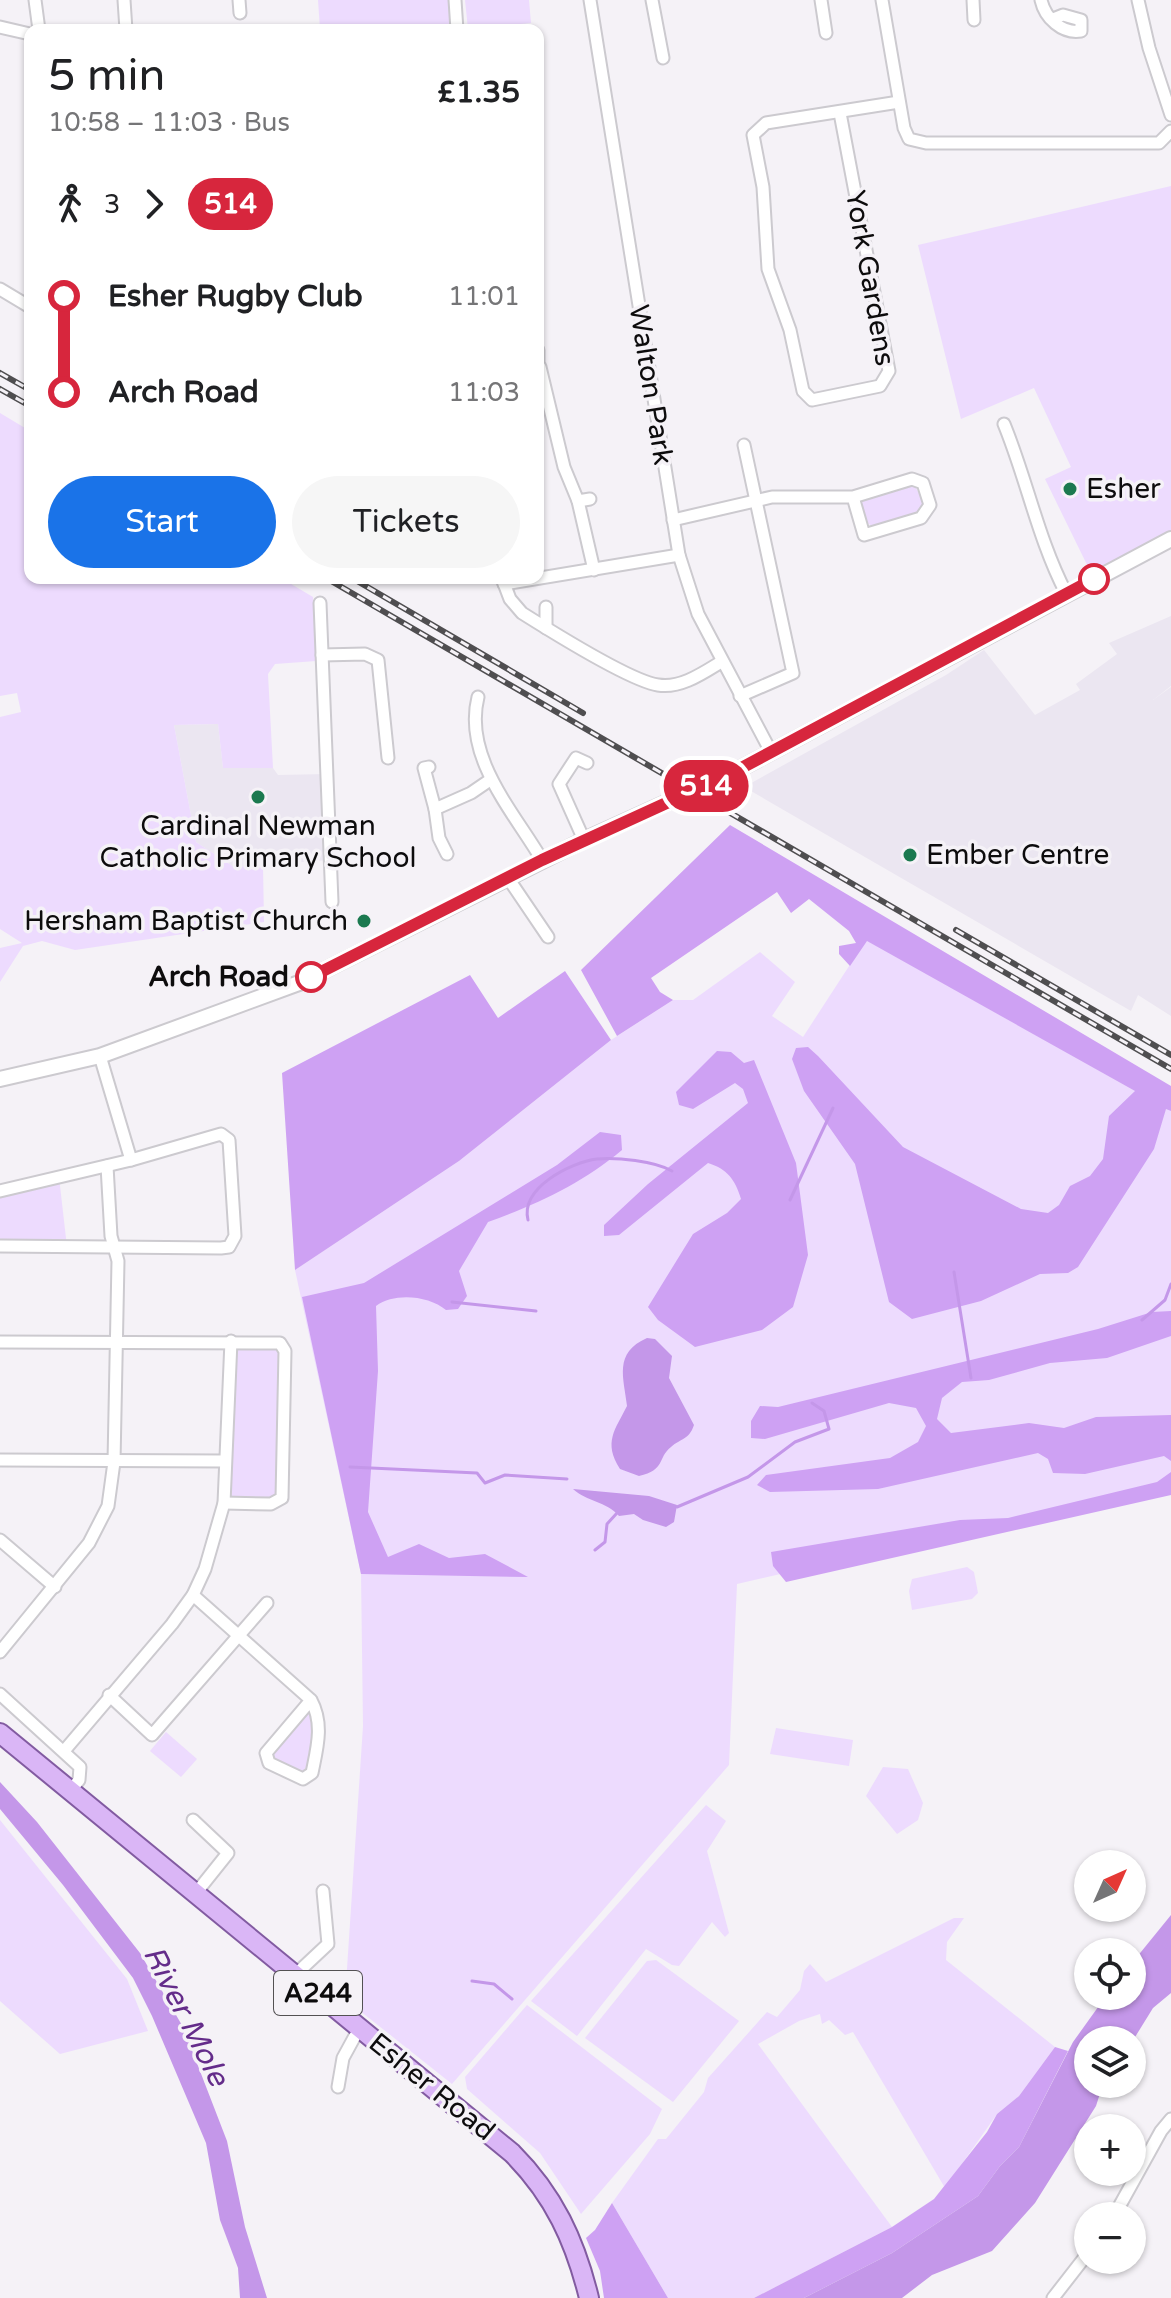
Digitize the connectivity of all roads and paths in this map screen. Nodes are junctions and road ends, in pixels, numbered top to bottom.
1 (35, 0) edge
2 (124, 0) edge
3 (455, 0) edge
4 (590, 0) edge
5 (652, 0) edge
6 (821, 0) edge
7 (882, 0) edge
8 (973, 0) edge
9 (1041, 0) edge
10 (1138, 0) edge
11 (1053, 19) dead end
12 (974, 20) dead end
13 (38, 24) edge
14 (126, 24) edge
15 (457, 24) edge
16 (0, 27) edge
17 (24, 33) edge
18 (826, 33) dead end
19 (663, 58) dead end
20 (899, 102) junction
21 (840, 113) junction
22 (1171, 115) edge
23 (1171, 131) edge
24 (0, 289) edge
25 (24, 300) edge
26 (544, 387) edge
27 (1004, 424) dead end
28 (744, 445) dead end
29 (853, 497) junction
30 (757, 500) junction
31 (673, 520) junction
32 (1171, 539) edge
33 (679, 555) junction
34 (594, 570) junction
35 (544, 576) edge
36 (504, 584) edge
37 (1066, 593) junction
38 (320, 603) dead end
39 (546, 607) dead end
40 (546, 628) junction
41 (322, 655) junction
42 (721, 662) junction
43 (740, 696) junction
44 (479, 697) dead end
45 (771, 752) junction
46 (388, 758) dead end
47 (587, 763) dead end
48 (429, 767) dead end
49 (490, 780) junction
50 (435, 809) junction
51 (584, 840) junction
52 (447, 854) dead end
53 (542, 860) junction
54 (508, 878) junction
55 (332, 902) dead end
56 (548, 937) dead end
57 (100, 1056) junction
58 (0, 1079) edge
59 (131, 1160) junction
60 (107, 1166) junction
61 (0, 1191) edge
62 (0, 1246) edge
63 (114, 1247) junction
64 (117, 1339) junction
65 (231, 1341) junction
66 (0, 1342) edge
67 (0, 1460) edge
68 (224, 1461) junction
69 (114, 1462) junction
70 (224, 1503) junction
71 (0, 1540) edge
72 (55, 1587) junction
73 (193, 1595) junction
74 (267, 1603) dead end
75 (239, 1635) junction
76 (0, 1652) edge
77 (0, 1694) edge
78 (109, 1695) junction
79 (311, 1700) junction
80 (0, 1733) edge
81 (0, 1744) edge
82 (64, 1751) junction
83 (71, 1790) junction
84 (193, 1820) dead end
85 (323, 1891) dead end
86 (196, 1893) junction
87 (296, 1974) junction
88 (355, 2036) junction
89 (338, 2087) dead end
90 (1171, 2119) edge
91 (1122, 2202) edge
92 (1074, 2271) edge
93 (579, 2298) edge
94 (589, 2298) edge
95 (1053, 2298) edge

1 - 13 street
2 - 14 street
3 - 15 street
4 - 31 street, Walton Park
5 - 19 street
6 - 18 street
7 - 20 street
8 - 12 street
9 - 11 street
10 - 22 street
16 - 17 street
20 - 21 street, York Gardens
20 - 23 street
21 - 21 street, York Gardens
24 - 25 street
26 - 34 street
27 - 37 street
28 - 30 street
29 - 29 street
29 - 30 street
30 - 31 street
30 - 43 street
31 - 33 street, Walton Park
32 - 37 street
33 - 34 street
33 - 42 street, Walton Park
34 - 35 street
36 - 40 street
37 - 45 street
38 - 41 street
39 - 40 street
40 - 42 street
41 - 46 street
41 - 55 street
42 - 43 street, Walton Park
43 - 45 street, Walton Park
44 - 49 street
45 - 51 street
47 - 51 street
48 - 50 street
49 - 50 street
49 - 53 street
50 - 52 street
51 - 53 street
53 - 54 street
54 - 56 street
54 - 57 street
57 - 58 street
57 - 59 street
59 - 60 street
59 - 63 street
60 - 61 street
60 - 63 street
62 - 63 street
63 - 64 street
64 - 65 street
64 - 66 street
64 - 69 street
65 - 68 street
65 - 70 street
67 - 69 street
68 - 69 street
68 - 70 street
69 - 72 street
70 - 73 street
71 - 72 street
72 - 76 street
73 - 75 street
73 - 78 street
74 - 75 street
75 - 78 street
75 - 79 street
77 - 82 street
78 - 82 street
79 - 79 street
80 - 83 main road, Esher Road / A244
81 - 88 main road, Esher Road / A244
82 - 83 street
83 - 86 main road, Esher Road / A244
84 - 86 street
85 - 87 street
86 - 87 main road, Esher Road / A244
87 - 94 main road, Esher Road / A244
88 - 89 street
88 - 93 main road, Esher Road / A244
90 - 91 street
92 - 95 street

